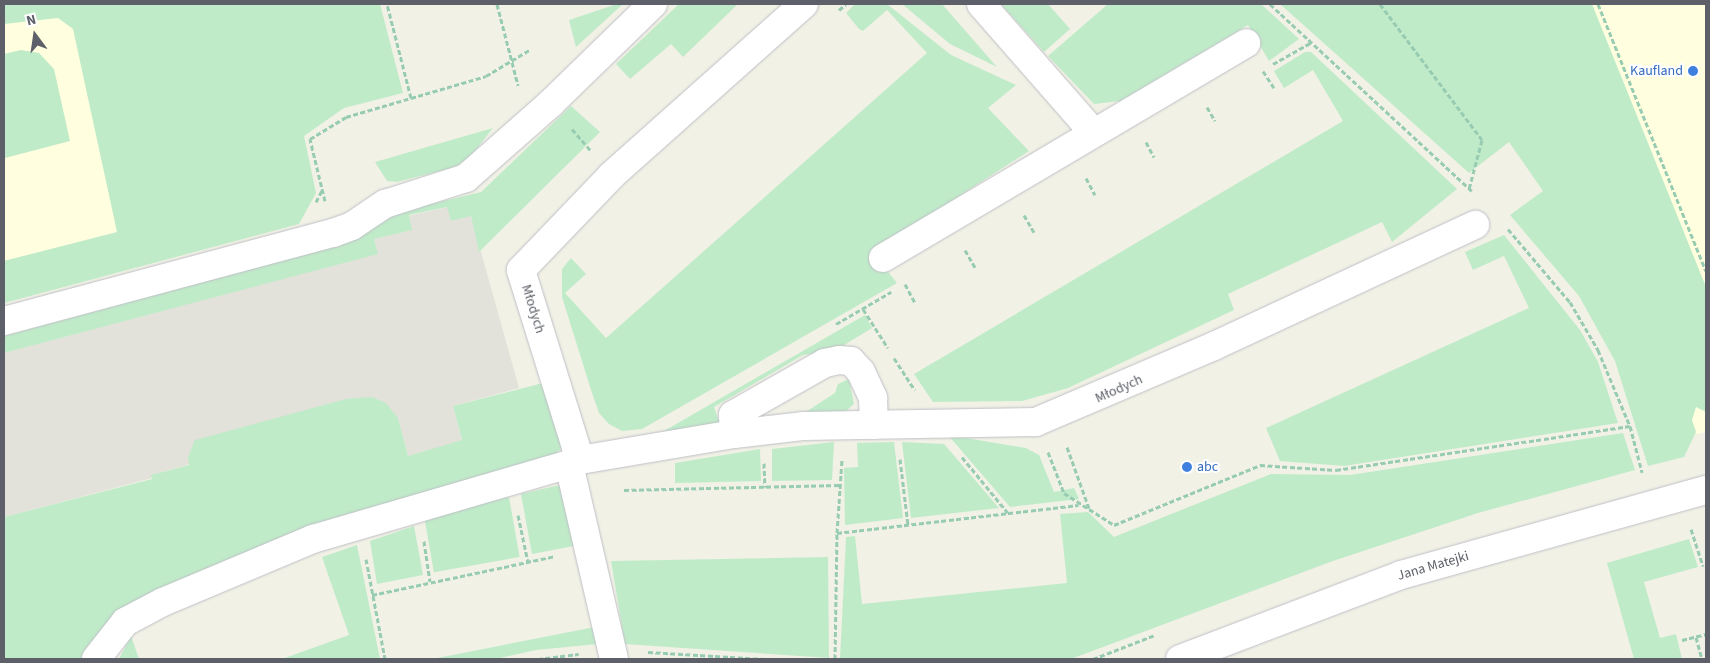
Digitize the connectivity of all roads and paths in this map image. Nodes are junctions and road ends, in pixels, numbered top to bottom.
1 (387, 4) edge
2 (496, 4) edge
3 (653, 4) edge
4 (804, 4) edge
5 (981, 4) edge
6 (1270, 4) edge
7 (1380, 4) edge
8 (1598, 4) edge
9 (1246, 42) dead end
10 (531, 49) dead end
11 (512, 61) junction
12 (412, 98) junction
13 (550, 104) junction
14 (529, 124) junction
15 (1093, 132) junction
16 (612, 175) junction
17 (1469, 189) junction
18 (1485, 220) junction
19 (333, 233) junction
20 (883, 258) dead end
21 (1706, 271) edge
22 (863, 308) dead end
23 (4, 321) edge
24 (1036, 422) junction
25 (874, 425) junction
26 (937, 425) junction
27 (1630, 426) junction
28 (734, 434) junction
29 (959, 453) dead end
30 (842, 456) dead end
31 (899, 457) dead end
32 (574, 462) junction
33 (1641, 469) dead end
34 (840, 485) junction
35 (622, 490) dead end
36 (1702, 493) edge
37 (1079, 505) junction
38 (517, 510) dead end
39 (1008, 514) junction
40 (358, 524) junction
41 (908, 525) junction
42 (1691, 528) dead end
43 (837, 533) junction
44 (423, 536) dead end
45 (588, 550) junction
46 (528, 562) junction
47 (1702, 566) dead end
48 (430, 582) junction
49 (372, 595) junction
50 (1706, 634) edge
51 (1696, 637) junction
52 (1682, 640) dead end
53 (613, 655) edge
54 (96, 659) edge
55 (385, 659) edge
56 (538, 659) edge
57 (766, 659) edge
58 (835, 659) edge
59 (1180, 659) edge
60 (1702, 659) edge

1 - 12 path
2 - 11 path
3 - 13 street
4 - 16 street, Młodych
5 - 15 street
6 - 17 path
7 - 17 path
8 - 21 path
9 - 15 street
10 - 11 path
11 - 12 path
11 - 14 path
12 - 19 path
13 - 14 street
13 - 16 path
14 - 19 street
15 - 20 street
16 - 32 street, Młodych
17 - 18 path
18 - 24 street, Młodych
18 - 27 path
19 - 23 street
22 - 26 path
24 - 26 street, Młodych
24 - 37 path
25 - 26 street, Młodych
25 - 28 street, Młodych
25 - 28 street
27 - 33 path
27 - 37 path
28 - 32 street, Młodych
29 - 39 path
30 - 34 path
31 - 41 path
32 - 40 street, Młodych
32 - 45 street, Młodych
34 - 35 path
34 - 43 path
36 - 59 street, Jana Matejki
37 - 39 path
38 - 46 path
39 - 41 path
40 - 49 path
40 - 54 street, Młodych
41 - 43 path
42 - 47 path
43 - 58 path
44 - 48 path
45 - 46 path
45 - 53 street, Młodych
46 - 48 path
48 - 49 path
49 - 55 path
50 - 51 path
51 - 52 path
51 - 60 path
53 - 56 path
53 - 57 path

